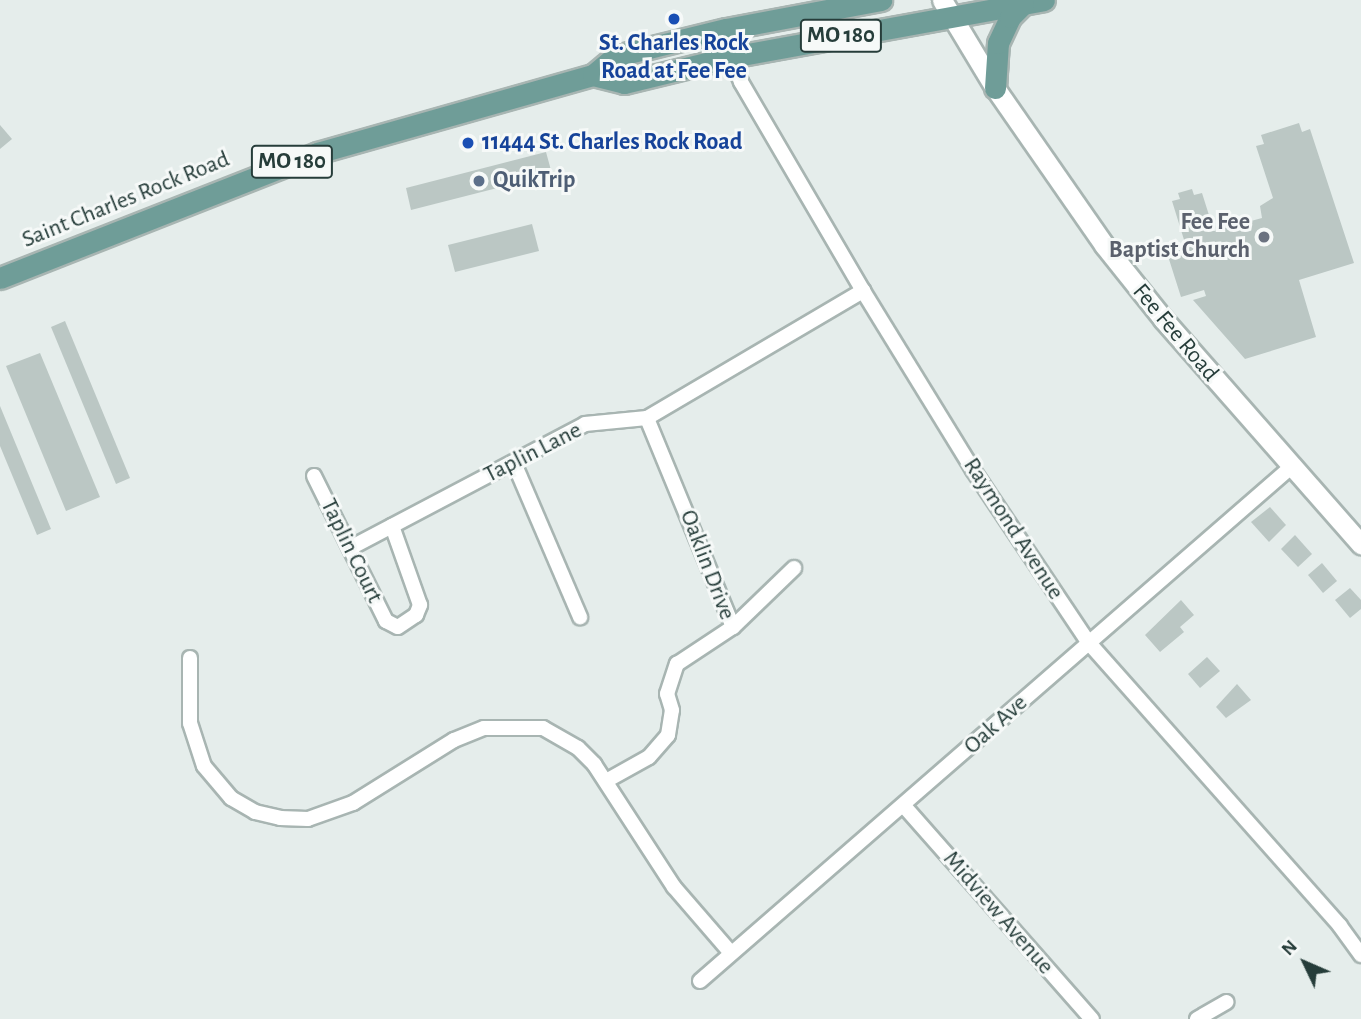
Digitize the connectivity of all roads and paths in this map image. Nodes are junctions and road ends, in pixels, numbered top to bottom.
1 (878, 0) edge
2 (1044, 0) edge
3 (1023, 4) junction
4 (946, 8) edge
5 (731, 57) junction
6 (593, 75) junction
7 (995, 88) junction
8 (0, 278) edge
9 (863, 291) junction
10 (647, 418) junction
11 (514, 463) junction
12 (1291, 467) junction
13 (314, 476) dead end
14 (392, 526) junction
15 (1361, 544) edge
16 (352, 547) junction
17 (794, 568) dead end
18 (580, 617) dead end
19 (733, 628) junction
20 (1089, 643) junction
21 (190, 658) dead end
22 (606, 781) junction
23 (904, 806) junction
24 (731, 953) junction
25 (1361, 955) edge
26 (700, 981) dead end
27 (1226, 1002) dead end
28 (1092, 1019) edge
29 (1197, 1019) edge

1 - 6 main road, Saint Charles Rock Road / MO 180
2 - 3 main road, Saint Charles Rock Road / MO 180
3 - 4 main road, Saint Charles Rock Road / MO 180
3 - 7 main road
4 - 5 main road, Saint Charles Rock Road / MO 180
4 - 7 street, Fee Fee Road
5 - 6 main road, Saint Charles Rock Road / MO 180
5 - 9 street, Raymond Avenue
6 - 8 main road, Saint Charles Rock Road / MO 180
7 - 12 street, Fee Fee Road
9 - 10 street, Taplin Lane
9 - 20 street, Raymond Avenue
10 - 11 street, Taplin Lane
10 - 19 street, Oaklin Drive
11 - 14 street, Taplin Lane
11 - 18 street
12 - 15 street, Fee Fee Road
12 - 20 street, Oak Ave
13 - 16 street, Taplin Court
14 - 16 street, Taplin Lane
14 - 16 street, Taplin Court
17 - 19 street
19 - 22 street, Oaklin Drive
20 - 23 street, Oak Ave
20 - 25 street, Raymond Avenue
21 - 22 street
22 - 24 street
23 - 24 street, Oak Ave
23 - 28 street, Midview Avenue
24 - 26 street, Oak Ave
27 - 29 street

